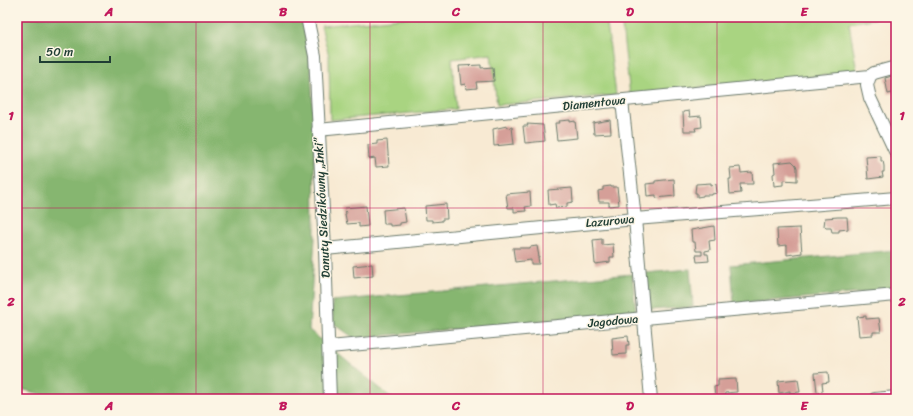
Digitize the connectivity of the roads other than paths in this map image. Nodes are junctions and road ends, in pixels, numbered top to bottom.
1 (307, 17) edge
2 (896, 67) edge
3 (870, 76) junction
4 (622, 101) junction
5 (318, 130) junction
6 (896, 153) edge
7 (896, 198) edge
8 (635, 219) junction
9 (325, 249) junction
10 (896, 296) edge
11 (644, 318) junction
12 (329, 347) junction
13 (896, 397) edge
14 (330, 399) edge
15 (651, 399) edge
16 (875, 399) edge

1 - 5 street, Danuty Siedzikówny „Inki”
2 - 3 street, Diamentowa
3 - 4 street, Diamentowa
3 - 6 street
4 - 5 street, Diamentowa
4 - 8 street
5 - 9 street, Danuty Siedzikówny „Inki”
7 - 8 street, Lazurowa
8 - 9 street, Lazurowa
8 - 11 street
9 - 12 street, Danuty Siedzikówny „Inki”
10 - 11 street, Jagodowa
11 - 12 street, Jagodowa
11 - 15 street
12 - 14 street, Danuty Siedzikówny „Inki”
13 - 16 street

